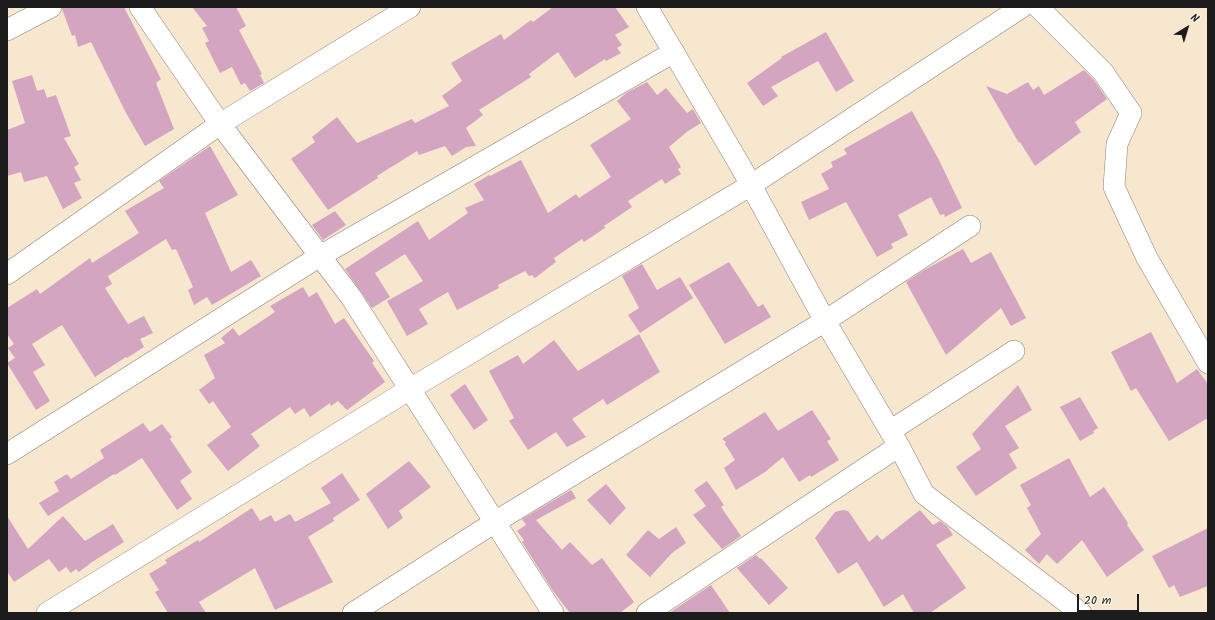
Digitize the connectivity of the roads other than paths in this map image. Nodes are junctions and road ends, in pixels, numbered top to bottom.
1 (51, 7) edge
2 (140, 7) edge
3 (410, 7) edge
4 (647, 7) edge
5 (1022, 7) edge
6 (1038, 7) edge
7 (7, 30) edge
8 (674, 52) junction
9 (220, 124) junction
10 (751, 185) junction
11 (970, 226) dead end
12 (320, 256) junction
13 (7, 274) edge
14 (825, 321) junction
15 (1014, 351) dead end
16 (1208, 364) edge
17 (410, 389) junction
18 (894, 438) junction
19 (7, 454) edge
20 (495, 522) junction
21 (47, 613) edge
22 (353, 613) edge
23 (554, 613) edge
24 (648, 613) edge
25 (1081, 613) edge

1 - 7 street
2 - 9 street
3 - 9 street
4 - 8 street
5 - 10 street
6 - 16 street
8 - 10 street
8 - 12 street
9 - 12 street
9 - 13 street
10 - 14 street
10 - 17 street
11 - 14 street
12 - 17 street
12 - 19 street
14 - 18 street
14 - 20 street
15 - 18 street
17 - 20 street
17 - 21 street
18 - 24 street
18 - 25 street
20 - 22 street
20 - 23 street

